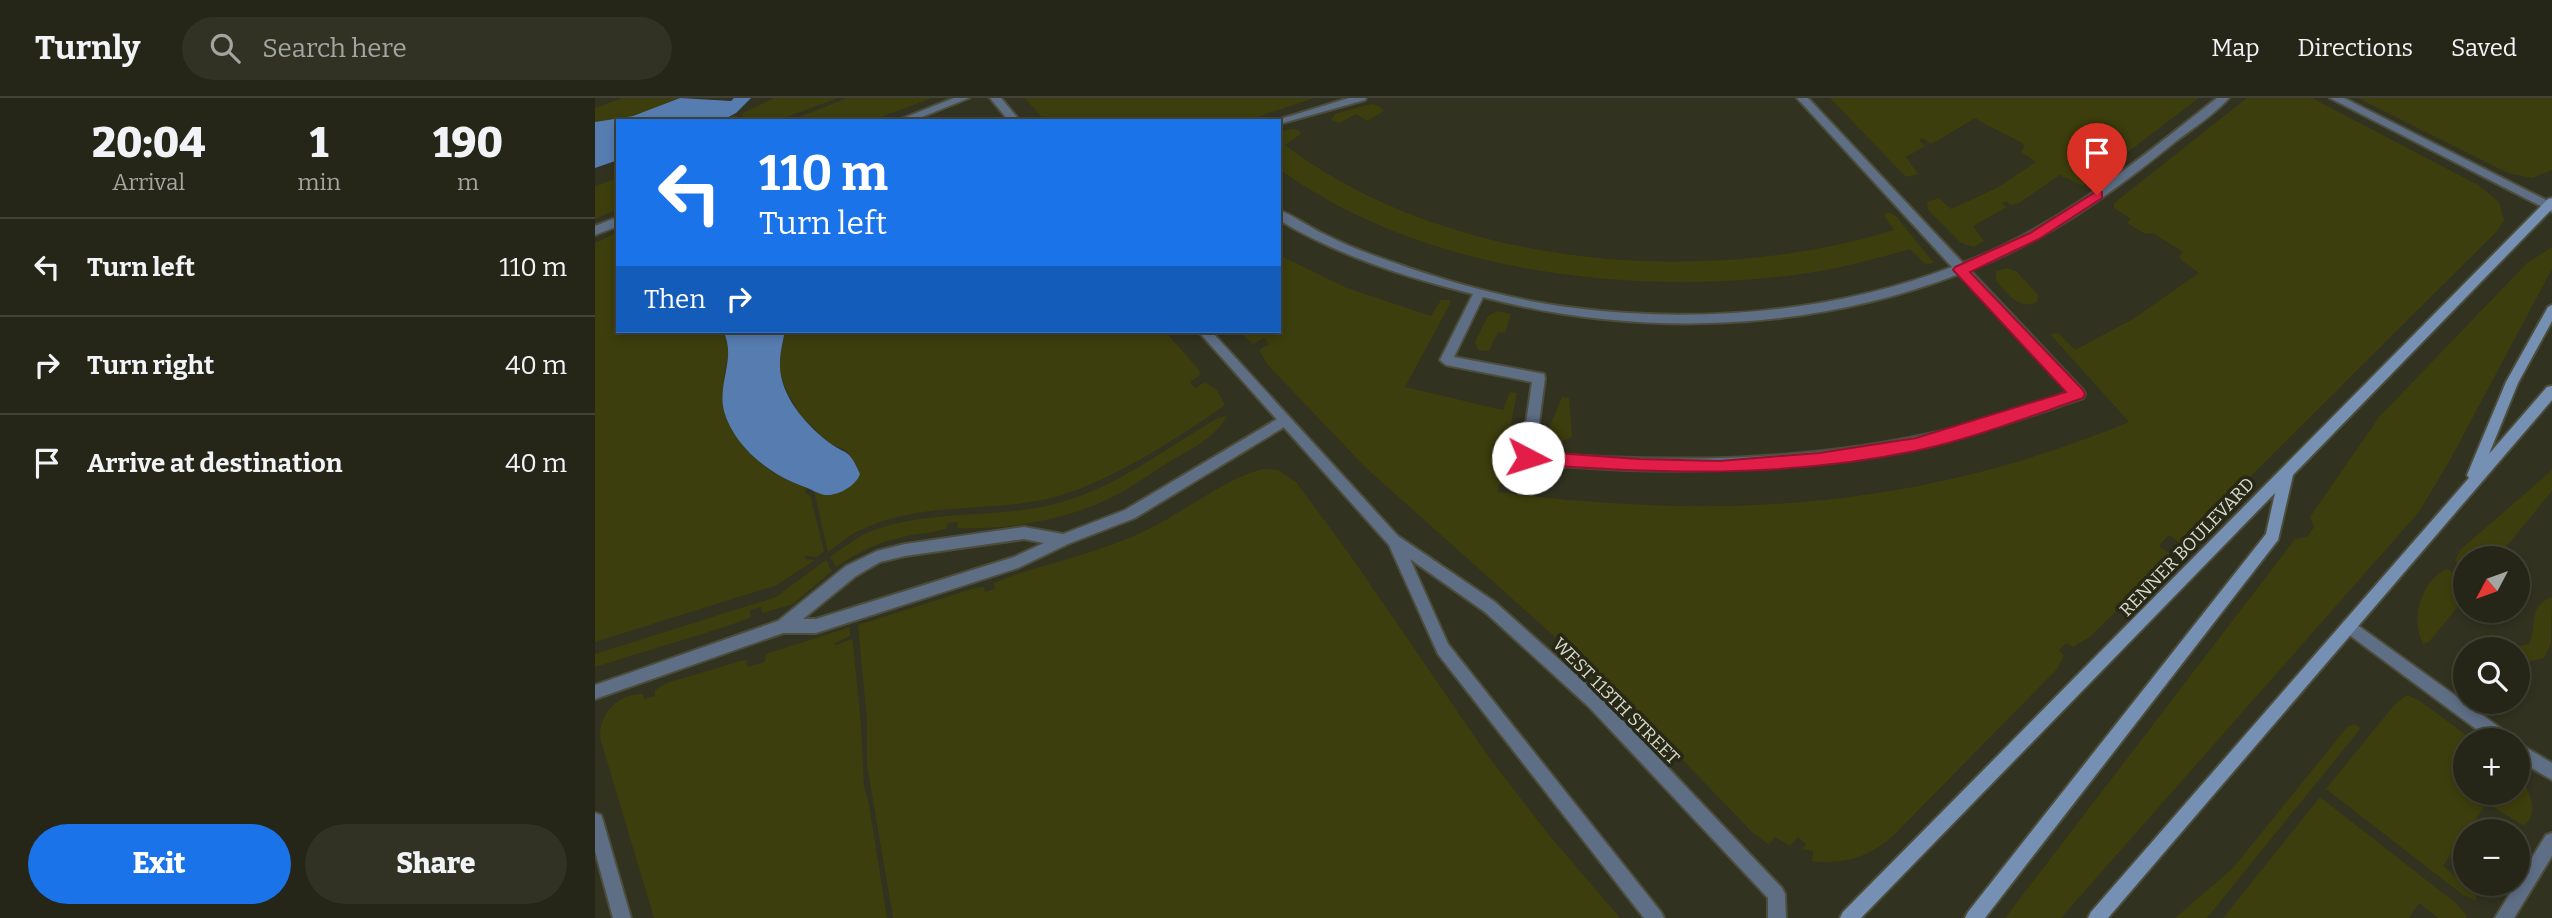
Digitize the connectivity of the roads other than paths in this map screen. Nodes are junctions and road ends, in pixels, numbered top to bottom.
1 (964, 98) edge
2 (995, 98) edge
3 (1361, 98) edge
4 (1802, 98) edge
5 (2224, 98) edge
6 (2335, 98) edge
7 (906, 119) edge
8 (1013, 119) edge
9 (1281, 120) edge
10 (2551, 207) edge
11 (1281, 215) edge
12 (616, 222) edge
13 (595, 232) edge
14 (1960, 270) junction
15 (1480, 292) junction
16 (2552, 310) edge
17 (1206, 333) edge
18 (2552, 391) edge
19 (1284, 421) junction
20 (2286, 474) junction
21 (2470, 486) junction
22 (1063, 540) junction
23 (1393, 540) junction
24 (783, 626) junction
25 (2349, 626) junction
26 (595, 692) edge
27 (2488, 728) edge
28 (2530, 758) edge
29 (2552, 772) edge
30 (595, 821) edge
31 (2552, 841) edge
32 (622, 918) edge
33 (1655, 918) edge
34 (1777, 918) edge
35 (1849, 918) edge
36 (1974, 918) edge
37 (2097, 918) edge
38 (2504, 918) edge

1 - 7 street
2 - 8 street
3 - 9 street
4 - 14 street
5 - 14 street
6 - 10 street
10 - 20 main road, RENNER BOULEVARD
11 - 15 street
12 - 13 street
14 - 15 street
14 - 15 street
16 - 21 main road
17 - 19 street, WEST 113TH STREET
18 - 21 main road
19 - 22 street
19 - 23 street, WEST 113TH STREET
20 - 35 main road, RENNER BOULEVARD
20 - 36 main road
21 - 25 main road
22 - 24 street
22 - 24 street
23 - 33 street, WEST 113TH STREET
23 - 34 street, WEST 113TH STREET
24 - 26 street
25 - 27 street
25 - 37 main road
28 - 29 street
30 - 32 street
31 - 38 street

